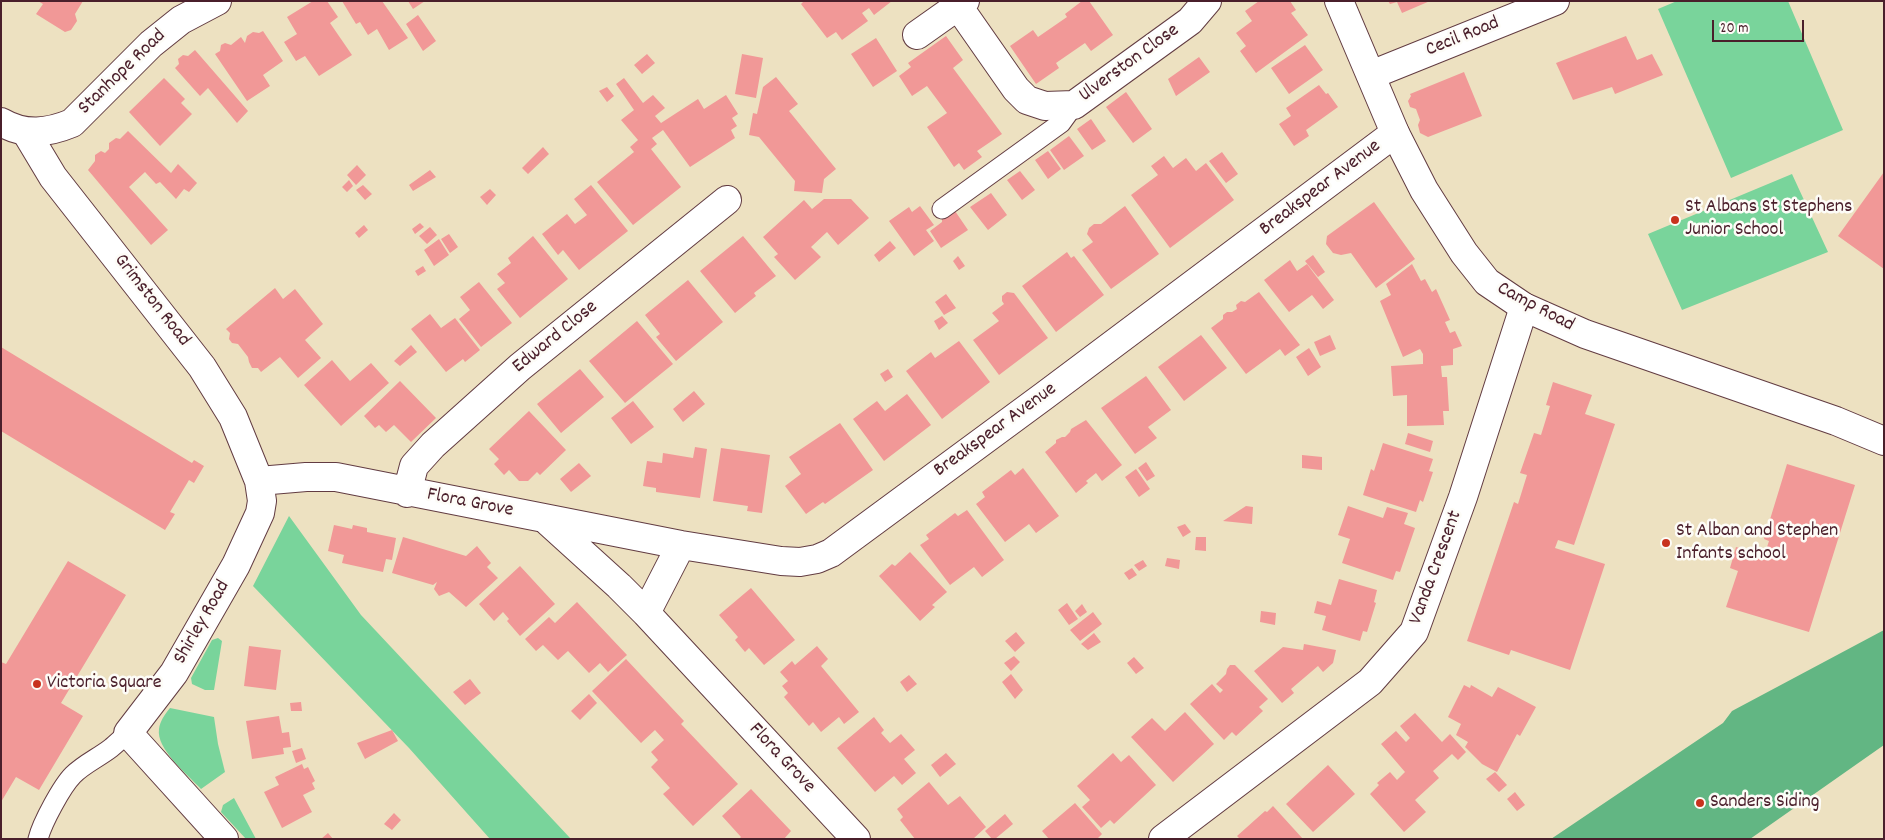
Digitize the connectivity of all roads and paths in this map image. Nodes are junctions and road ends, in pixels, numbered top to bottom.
1 (217, 1) edge
2 (1207, 1) edge
3 (1338, 1) edge
4 (1554, 1) edge
5 (961, 4) edge
6 (917, 35) dead end
7 (1371, 75) junction
8 (1074, 105) junction
9 (13, 127) edge
10 (1395, 133) junction
11 (727, 200) dead end
12 (942, 209) dead end
13 (1524, 307) junction
14 (1884, 440) edge
15 (259, 481) junction
16 (408, 493) junction
17 (544, 518) junction
18 (681, 545) junction
19 (646, 613) junction
20 (128, 732) junction
21 (38, 839) edge
22 (224, 839) edge
23 (856, 839) edge
24 (1163, 839) edge

1 - 9 street, Stanhope Road
2 - 8 street, Ulverston Close
3 - 7 street, Camp Road
4 - 7 street, Cecil Road
5 - 6 street, Ulverston Close
5 - 8 street, Ulverston Close
7 - 10 street, Camp Road
8 - 12 lane, Ulverston Close
9 - 15 street, Grimston Road
10 - 13 street, Camp Road
10 - 18 street, Breakspear Avenue
11 - 16 street, Edward Close
13 - 14 street, Camp Road
13 - 24 street, Vanda Crescent
15 - 16 street, Flora Grove
15 - 20 street, Shirley Road
16 - 17 street, Flora Grove
17 - 18 street, Breakspear Avenue
17 - 19 street, Flora Grove
18 - 19 street
19 - 23 street, Flora Grove
20 - 21 lane
20 - 22 street

